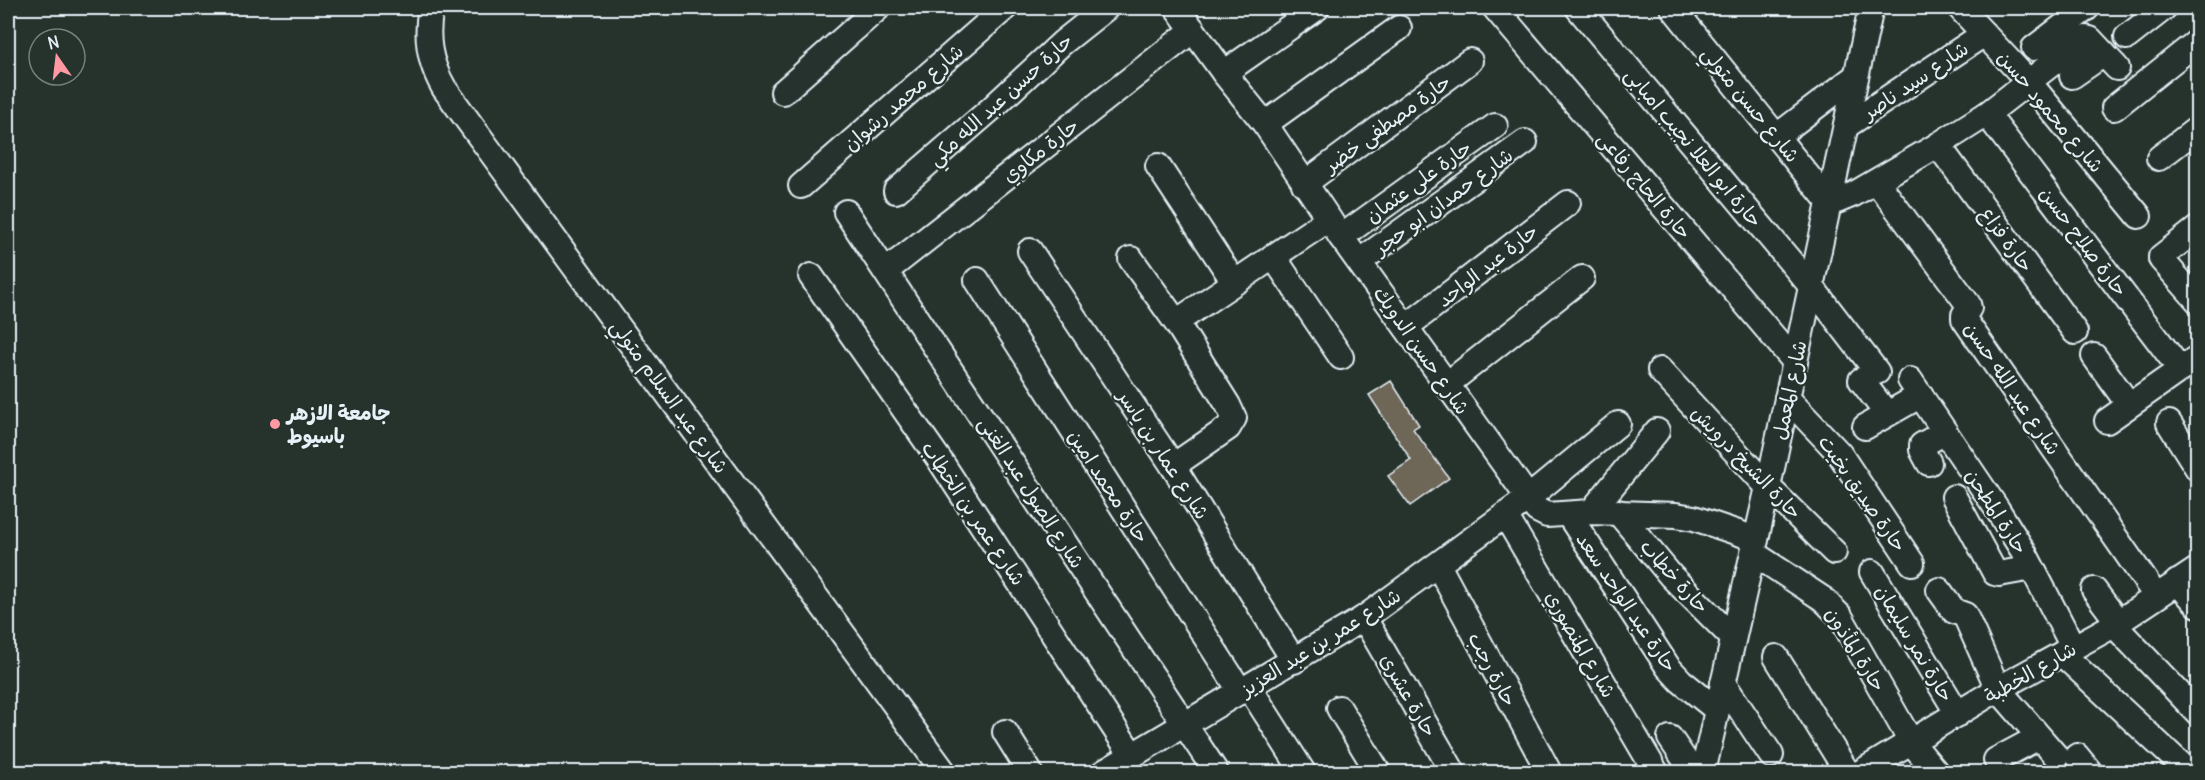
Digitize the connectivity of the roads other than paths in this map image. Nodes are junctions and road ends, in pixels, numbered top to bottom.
1 (431, 8) edge
2 (878, 8) edge
3 (1005, 8) edge
4 (1106, 8) edge
5 (1317, 8) edge
6 (1495, 8) edge
7 (1578, 8) edge
8 (1673, 8) edge
9 (1871, 8) edge
10 (1960, 8) edge
11 (2087, 8) edge
12 (2164, 8) edge
13 (1185, 14) edge
14 (1398, 28) dead end
15 (2074, 32) junction
16 (1984, 34) junction
17 (2127, 37) dead end
18 (2198, 41) edge
19 (2034, 48) dead end
20 (1470, 61) dead end
21 (1224, 73) junction
22 (1856, 76) junction
23 (2072, 76) dead end
24 (2028, 81) junction
25 (783, 92) dead end
26 (2114, 108) dead end
27 (1988, 114) junction
28 (1265, 124) junction
29 (1496, 126) dead end
30 (1846, 126) junction
31 (2198, 128) edge
32 (1777, 136) junction
33 (1525, 142) dead end
34 (1938, 146) junction
35 (2159, 158) dead end
36 (1158, 166) dead end
37 (1877, 182) junction
38 (1304, 184) junction
39 (801, 186) dead end
40 (896, 191) dead end
41 (1568, 202) dead end
42 (1829, 202) junction
43 (846, 212) dead end
44 (2139, 216) dead end
45 (1335, 228) junction
46 (2198, 228) edge
47 (1030, 251) dead end
48 (1273, 256) junction
49 (1131, 259) dead end
50 (1360, 261) junction
51 (886, 271) junction
52 (811, 276) dead end
53 (1582, 278) dead end
54 (977, 280) dead end
55 (1234, 282) junction
56 (1811, 286) junction
57 (2198, 301) edge
58 (1176, 322) junction
59 (1406, 327) junction
60 (2075, 332) dead end
61 (2094, 356) dead end
62 (1341, 357) dead end
63 (1795, 363) junction
64 (2189, 363) edge
65 (1660, 370) dead end
66 (1446, 385) junction
67 (1787, 398) junction
68 (2129, 405) junction
69 (1887, 414) junction
70 (2107, 421) dead end
71 (2169, 423) dead end
72 (1618, 424) dead end
73 (1865, 427) dead end
74 (1657, 431) dead end
75 (1945, 432) junction
76 (1929, 463) dead end
77 (1173, 466) junction
78 (2198, 469) edge
79 (1768, 487) junction
80 (1954, 497) dead end
81 (1527, 499) junction
82 (1618, 512) junction
83 (1580, 513) junction
84 (1505, 515) junction
85 (1754, 546) junction
86 (1834, 552) dead end
87 (1912, 563) dead end
88 (1438, 565) junction
89 (2032, 568) junction
90 (2198, 569) edge
91 (1872, 572) dead end
92 (2177, 582) junction
93 (1939, 590) dead end
94 (2094, 590) dead end
95 (2156, 596) junction
96 (2198, 606) edge
97 (1364, 618) junction
98 (2116, 624) junction
99 (1733, 638) junction
100 (2068, 650) junction
101 (1776, 657) dead end
102 (1294, 661) junction
103 (1723, 683) junction
104 (1245, 689) junction
105 (1998, 689) junction
106 (1339, 708) dead end
107 (1717, 710) junction
108 (2198, 713) edge
109 (1958, 714) junction
110 (1185, 723) junction
111 (1005, 732) dead end
112 (2039, 737) junction
113 (1670, 738) dead end
114 (1911, 742) junction
115 (1771, 755) dead end
116 (1996, 760) dead end
117 (2075, 762) edge
118 (1121, 765) edge
119 (944, 772) edge
120 (1030, 772) edge
121 (1216, 772) edge
122 (1303, 772) edge
123 (1378, 772) edge
124 (1453, 772) edge
125 (1549, 772) edge
126 (1656, 772) edge
127 (1693, 772) edge
128 (1703, 772) edge
129 (1847, 772) edge
130 (1861, 772) edge
131 (1936, 772) edge
132 (2189, 772) edge

1 - 119 street, شارع عبد السلام متولي
2 - 25 street
3 - 39 street, شارع محمد رشوان
4 - 40 street, حارة حسن عبد الله مكي
5 - 21 street
6 - 63 street, حارة الحاج رفاعى
7 - 56 street, حارة ابو العلا نجيب امبابى
8 - 32 street, شارع حسن متولي
9 - 22 street, شارع المعمل
10 - 16 street, شارع محمود حسن
11 - 15 street
12 - 17 street
13 - 21 street, شارع حسن الدويك
13 - 51 street, حارة مكاوي
14 - 28 street
15 - 19 street
15 - 23 street
15 - 24 street
16 - 24 street, شارع محمود حسن
16 - 30 street, شارع سيد ناصر
18 - 26 street
20 - 38 street, حارة مصطفى خضر
21 - 28 street, شارع حسن الدويك
22 - 30 street, شارع المعمل
22 - 32 street
24 - 27 street
24 - 44 street, شارع محمود حسن
27 - 34 street
27 - 64 street, حارة صلاح حسن
28 - 38 street, شارع حسن الدويك
29 - 45 street, حارة على عثمان
30 - 42 street, شارع المعمل
31 - 35 street
32 - 42 street, شارع حسن متولي
33 - 50 street, شارع حمدان ابو حجر
34 - 37 street
34 - 60 street, حارة فزاع
36 - 55 street
37 - 42 street
37 - 95 street, شارع عبد الله حسن
38 - 45 street, شارع حسن الدويك
41 - 59 street, حارة عبد الواحد
42 - 56 street, شارع المعمل
43 - 51 street, شارع الصول عبد الغنى
45 - 48 street, حارة على عثمان
45 - 50 street, شارع حسن الدويك
46 - 57 street
47 - 77 street, شارع عمار بن ياسر
48 - 55 street, حارة على عثمان
48 - 62 street
49 - 58 street
50 - 59 street, شارع حسن الدويك
51 - 110 street, شارع الصول عبد الغنى
52 - 118 street, شارع عمر بن الخطاب
53 - 66 street
54 - 104 street, حارة محمد امين
55 - 58 street, حارة على عثمان
56 - 63 street, شارع المعمل
56 - 69 street, حارة ابو العلا نجيب امبابى
58 - 77 street
59 - 66 street, شارع حسن الدويك
61 - 68 street
63 - 67 street, شارع المعمل
64 - 68 street
65 - 79 street, حارة الشيخ درويش
66 - 81 street, شارع حسن الدويك
67 - 79 street, شارع المعمل
67 - 87 street, حارة صديق بخيت
68 - 70 street
69 - 73 street
69 - 75 street, حارة المطحن
71 - 78 street
72 - 81 street, شارع عمر بن عبد العزيز
74 - 83 street
75 - 76 street
75 - 89 street, حارة المطحن
77 - 102 street, شارع عمار بن ياسر
79 - 85 street, شارع المعمل
79 - 86 street, حارة الشيخ درويش
80 - 89 street
81 - 83 street, شارع حسن الدويك
81 - 84 street, شارع عمر بن عبد العزيز
82 - 83 street, شارع حسن الدويك
82 - 85 street, شارع حسن الدويك
82 - 99 street, حارة خطاب
83 - 107 street, حارة عبد الواحد سعد
84 - 88 street, شارع عمر بن عبد العزيز
84 - 126 street, شارع المنصوري
85 - 99 street, شارع المعمل
85 - 114 street, حارة المأذون
88 - 97 street, شارع عمر بن عبد العزيز
88 - 125 street, حارة رجب
89 - 100 street, حارة المطحن
90 - 92 street, شارع الخطبة
91 - 109 street, حارة نمر سليمان
92 - 95 street, شارع الخطبة
92 - 96 street
93 - 105 street
94 - 98 street
95 - 98 street, شارع الخطبة
97 - 102 street, شارع عمر بن عبد العزيز
97 - 124 street, حارة عشرى
98 - 100 street, شارع الخطبة
98 - 108 street
99 - 103 street, شارع المعمل
100 - 105 street, شارع الخطبة
100 - 132 street, حارة المطحن
101 - 129 street
102 - 104 street, شارع عمر بن عبد العزيز
103 - 107 street, شارع المعمل
103 - 115 street
104 - 110 street, شارع عمر بن عبد العزيز
104 - 122 street, حارة محمد امين
105 - 109 street, شارع الخطبة
105 - 112 street
106 - 123 street
107 - 128 street, شارع المعمل
109 - 114 street, شارع الخطبة
110 - 118 street, شارع عمر بن عبد العزيز
110 - 121 street, شارع الصول عبد الغنى
111 - 120 street
112 - 116 street
112 - 117 street
113 - 127 street
114 - 130 street, شارع الخطبة
114 - 131 street, حارة المأذون

